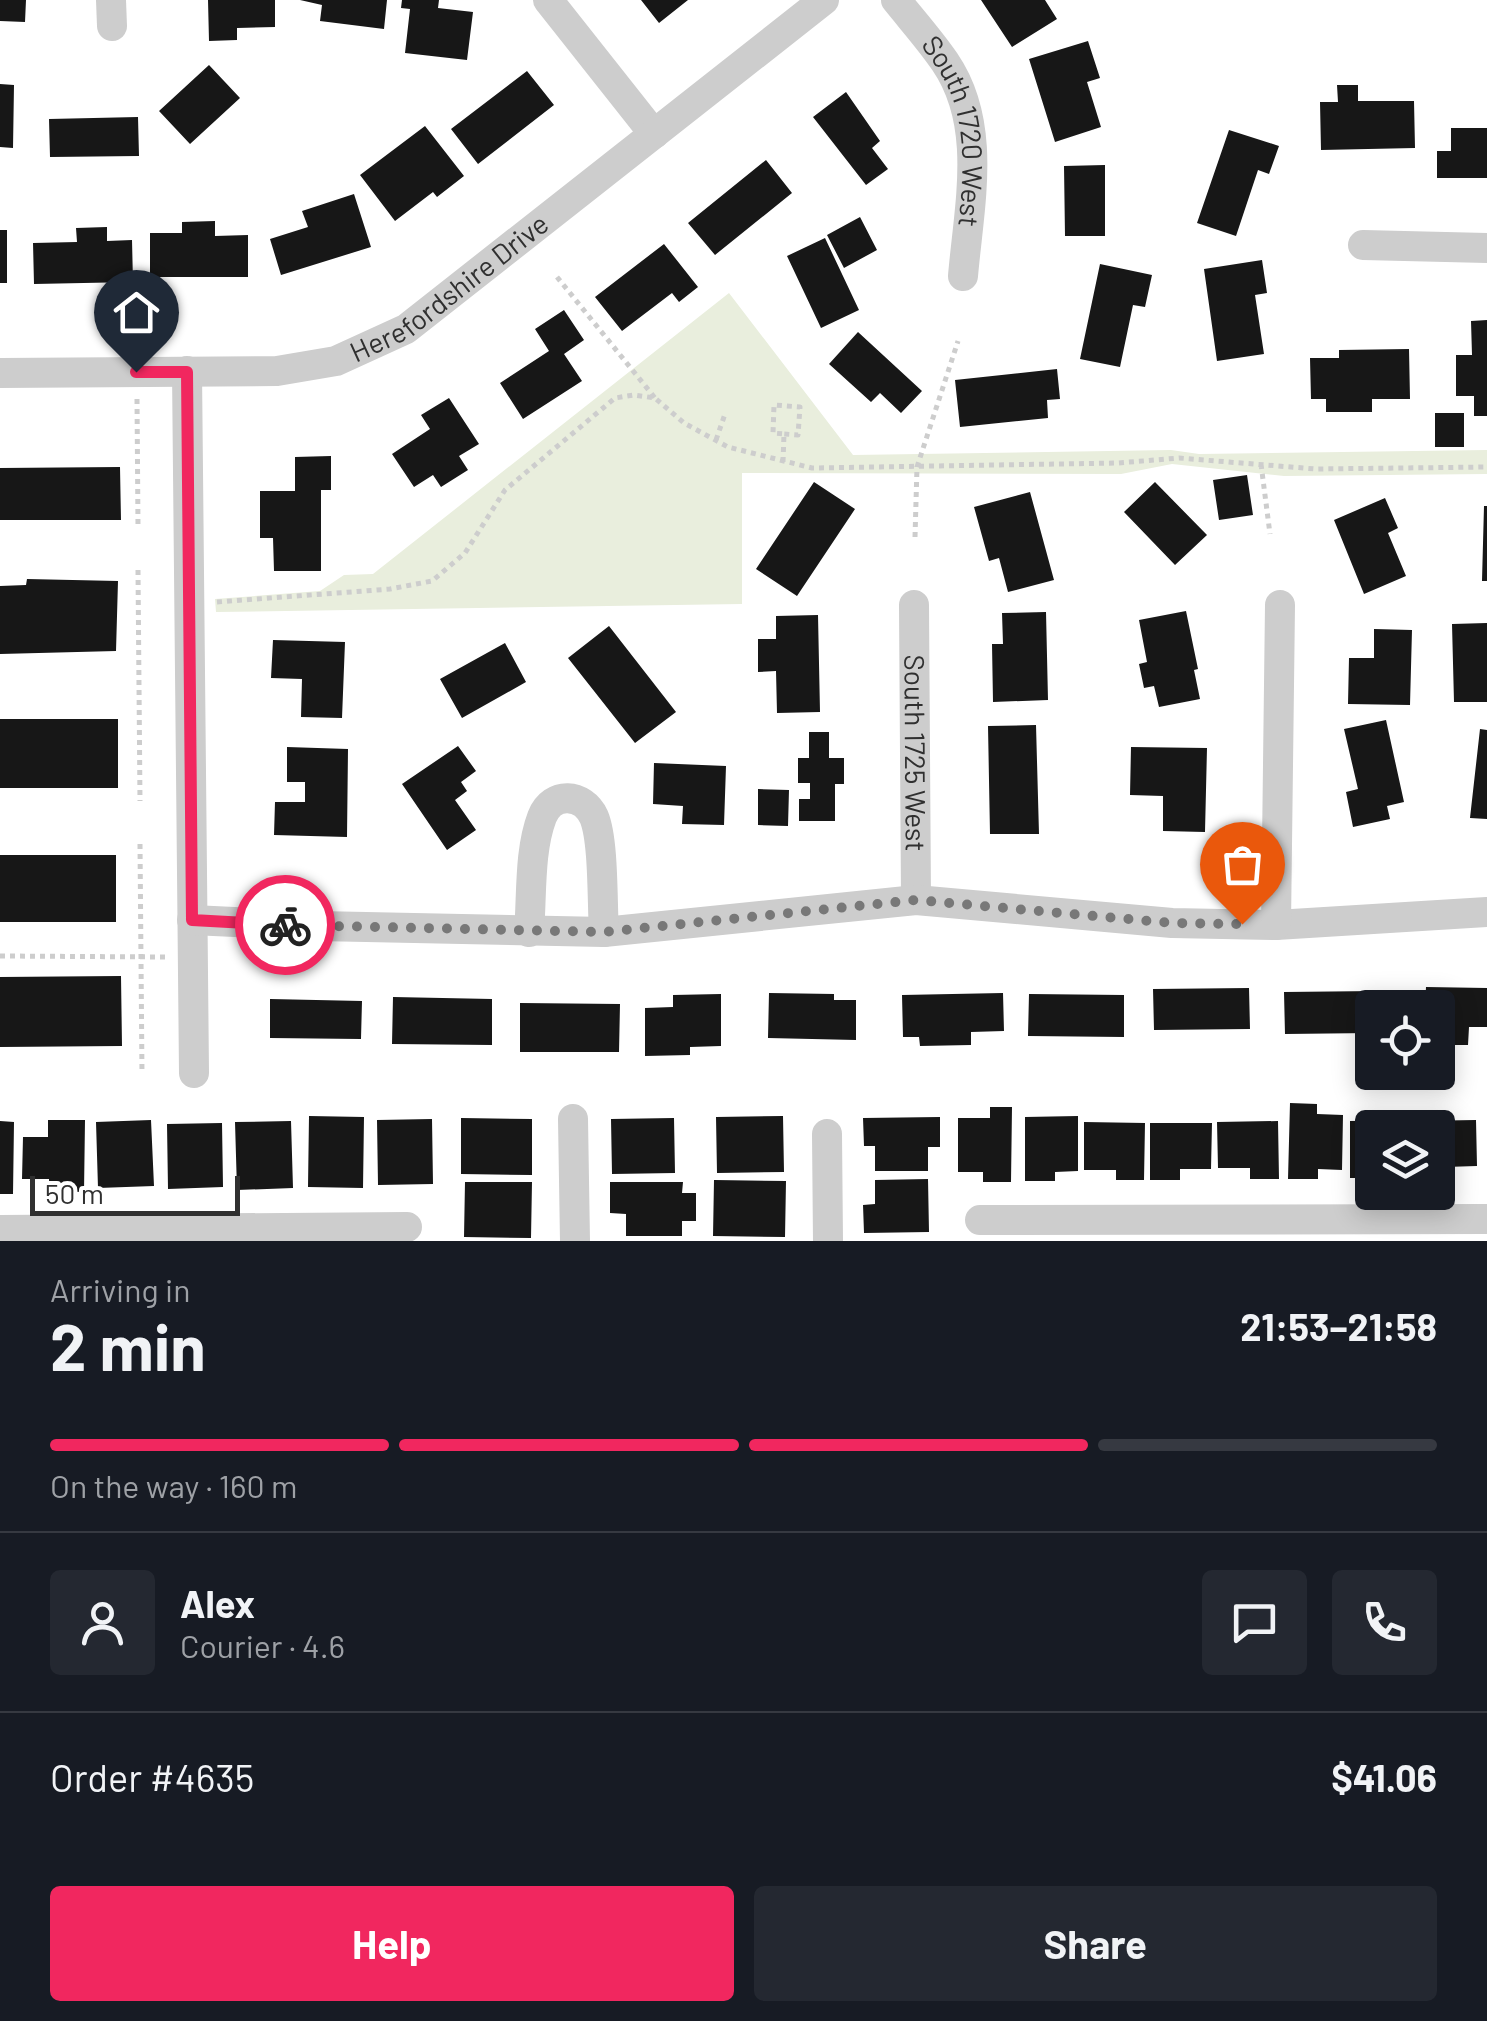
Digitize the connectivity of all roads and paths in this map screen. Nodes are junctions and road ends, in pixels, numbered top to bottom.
1 (548, 0) edge
2 (824, 0) edge
3 (896, 0) edge
4 (654, 134) junction
5 (1363, 245) dead end
6 (1487, 248) edge
7 (963, 276) dead end
8 (557, 277) dead end
9 (958, 340) dead end
10 (187, 372) junction
11 (0, 373) edge
12 (638, 378) junction
13 (136, 394) dead end
14 (634, 395) junction
15 (655, 398) junction
16 (725, 414) dead end
17 (784, 434) junction
18 (716, 440) junction
19 (783, 462) junction
20 (1261, 464) junction
21 (1487, 466) edge
22 (918, 467) junction
23 (138, 526) dead end
24 (1270, 534) dead end
25 (916, 537) dead end
26 (138, 570) dead end
27 (214, 602) dead end
28 (914, 604) dead end
29 (1280, 604) dead end
30 (140, 801) dead end
31 (140, 844) dead end
32 (916, 900) junction
33 (1487, 912) edge
34 (192, 920) junction
35 (1276, 925) junction
36 (529, 932) junction
37 (604, 932) junction
38 (0, 956) edge
39 (141, 957) junction
40 (142, 1074) dead end
41 (194, 1074) dead end
42 (574, 1119) dead end
43 (827, 1134) dead end
44 (1487, 1219) edge
45 (980, 1220) dead end
46 (407, 1227) dead end
47 (0, 1230) edge
48 (1080, 1230) edge
49 (1343, 1230) edge
50 (313, 1234) edge
51 (575, 1241) edge
52 (828, 1241) edge

1 - 4 street
2 - 4 street, Herefordshire Drive
3 - 7 street, South 1720 West
4 - 10 street, Herefordshire Drive
5 - 6 street
8 - 12 path
9 - 22 path
10 - 11 street, Herefordshire Drive
10 - 34 street
12 - 14 path
12 - 15 path
13 - 23 path
14 - 15 path
14 - 27 path
15 - 18 path
16 - 18 path
17 - 17 path
17 - 19 path
18 - 19 path
19 - 22 path
20 - 21 path
20 - 22 path
20 - 24 path
22 - 25 path
26 - 30 path
28 - 32 street, South 1725 West
29 - 35 street
31 - 39 path
32 - 35 street
32 - 37 street
33 - 35 street
34 - 36 street
34 - 41 street
36 - 37 street
36 - 37 street
38 - 39 path
39 - 40 path
42 - 51 street
43 - 52 street
44 - 49 street
45 - 48 street
46 - 50 street
47 - 50 street
48 - 49 street

